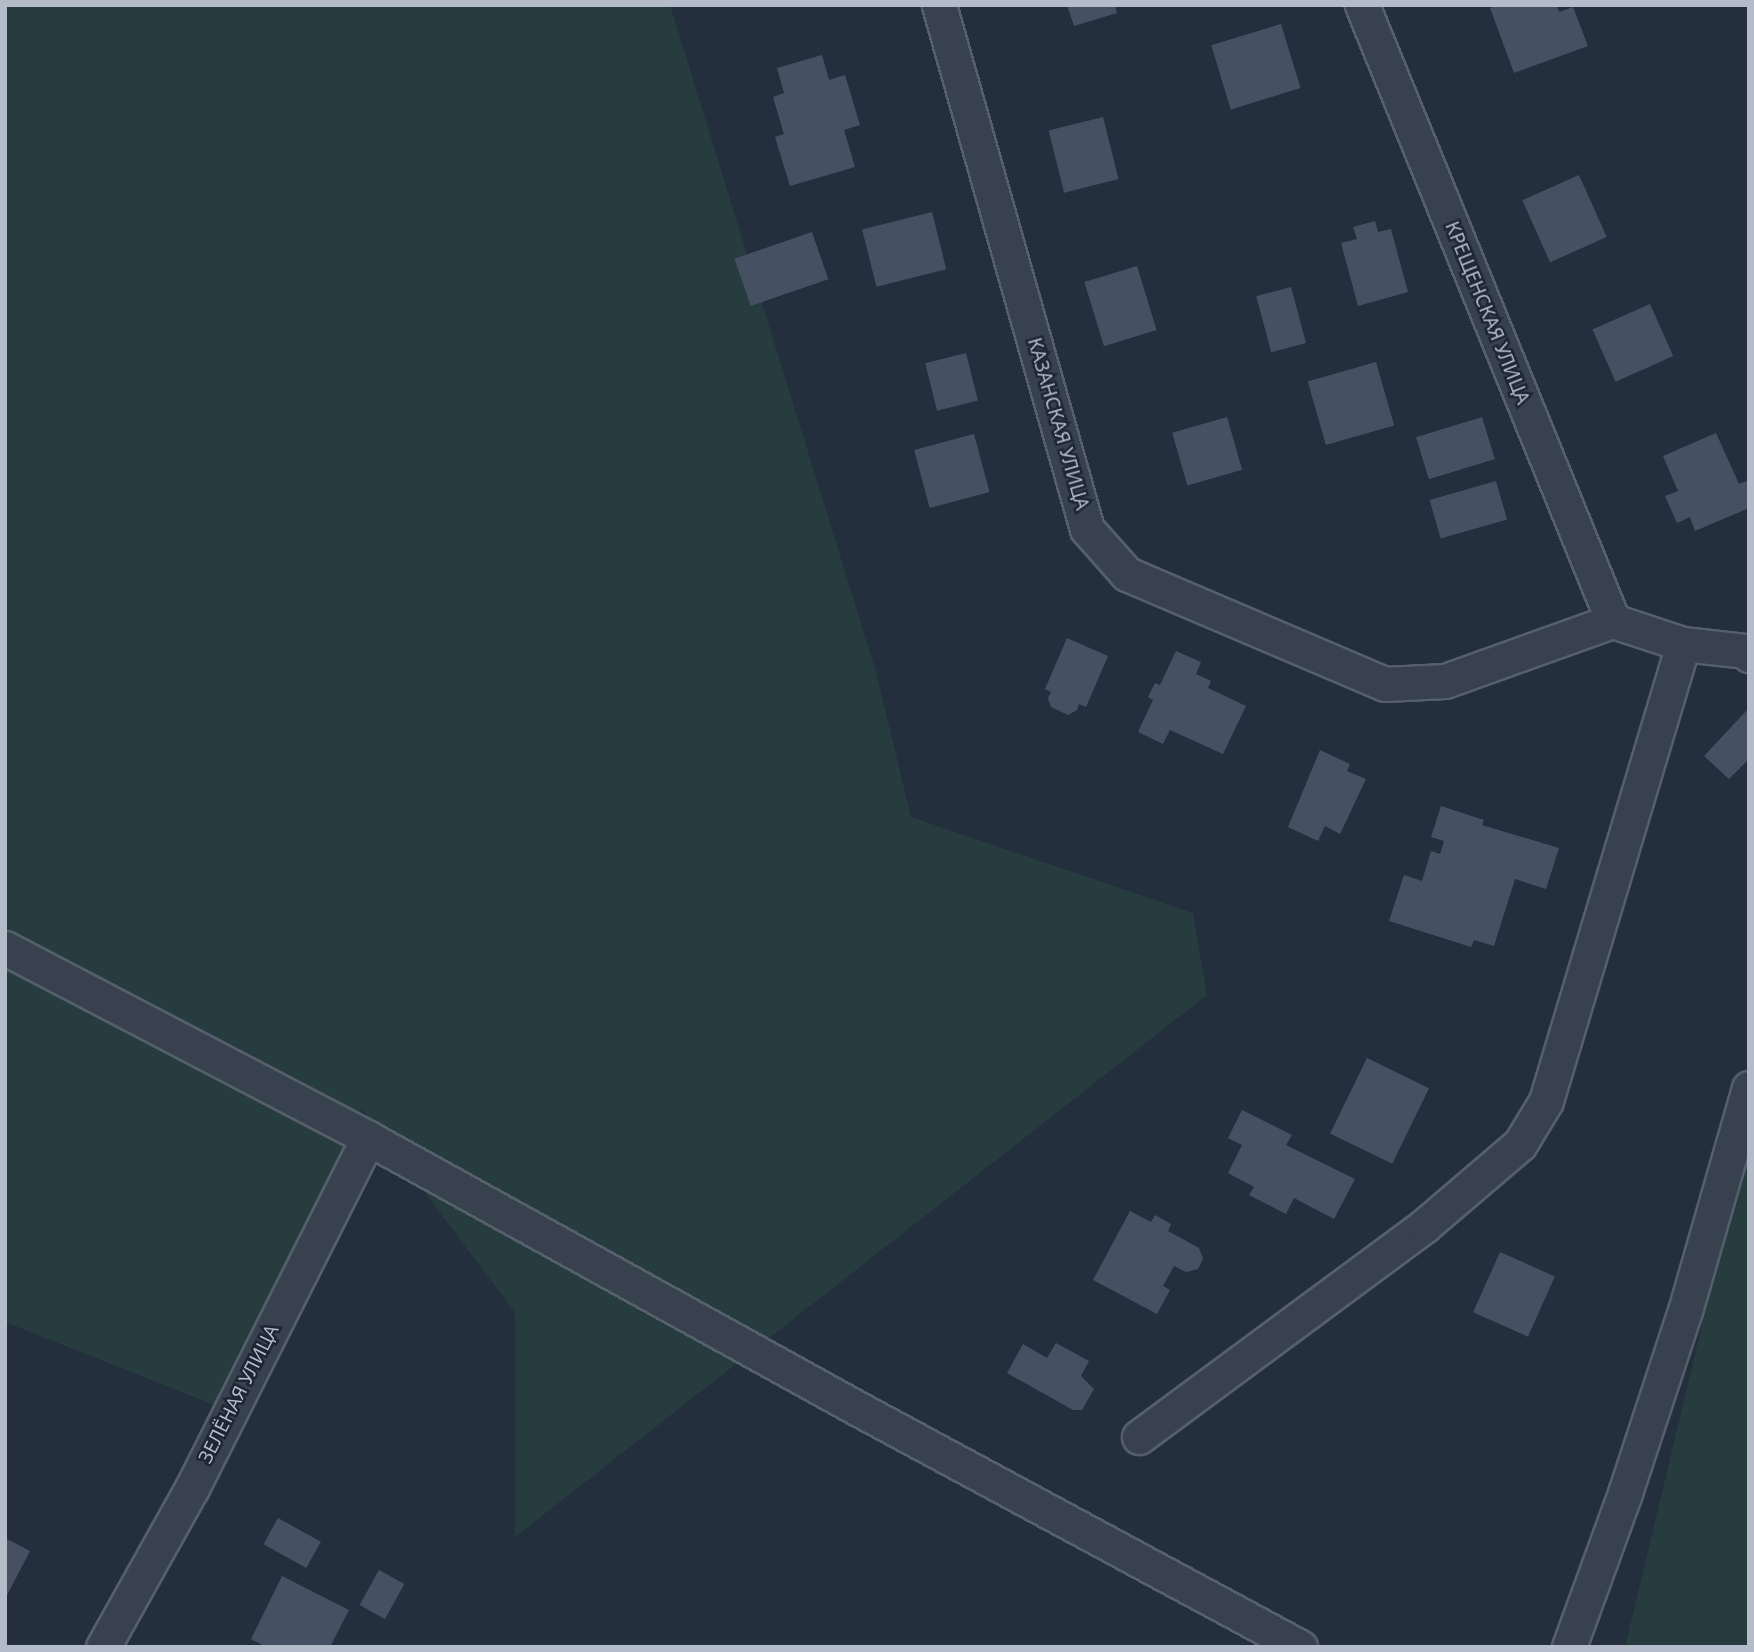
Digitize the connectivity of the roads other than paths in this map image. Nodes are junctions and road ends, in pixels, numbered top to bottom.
1 (939, 5) edge
2 (1362, 5) edge
3 (1613, 621) junction
4 (1684, 644) junction
5 (1749, 655) edge
6 (5, 948) edge
7 (1749, 1088) edge
8 (368, 1138) junction
9 (1139, 1437) dead end
10 (103, 1647) edge
11 (1300, 1647) edge
12 (1569, 1647) edge

1 - 3 street, КАЗАНСКАЯ УЛИЦА
2 - 3 street, КРЕЩЕНСКАЯ УЛИЦА
3 - 4 street
4 - 5 street
4 - 9 street
6 - 8 street
7 - 12 street
8 - 10 street, ЗЕЛЁНАЯ УЛИЦА
8 - 11 street

